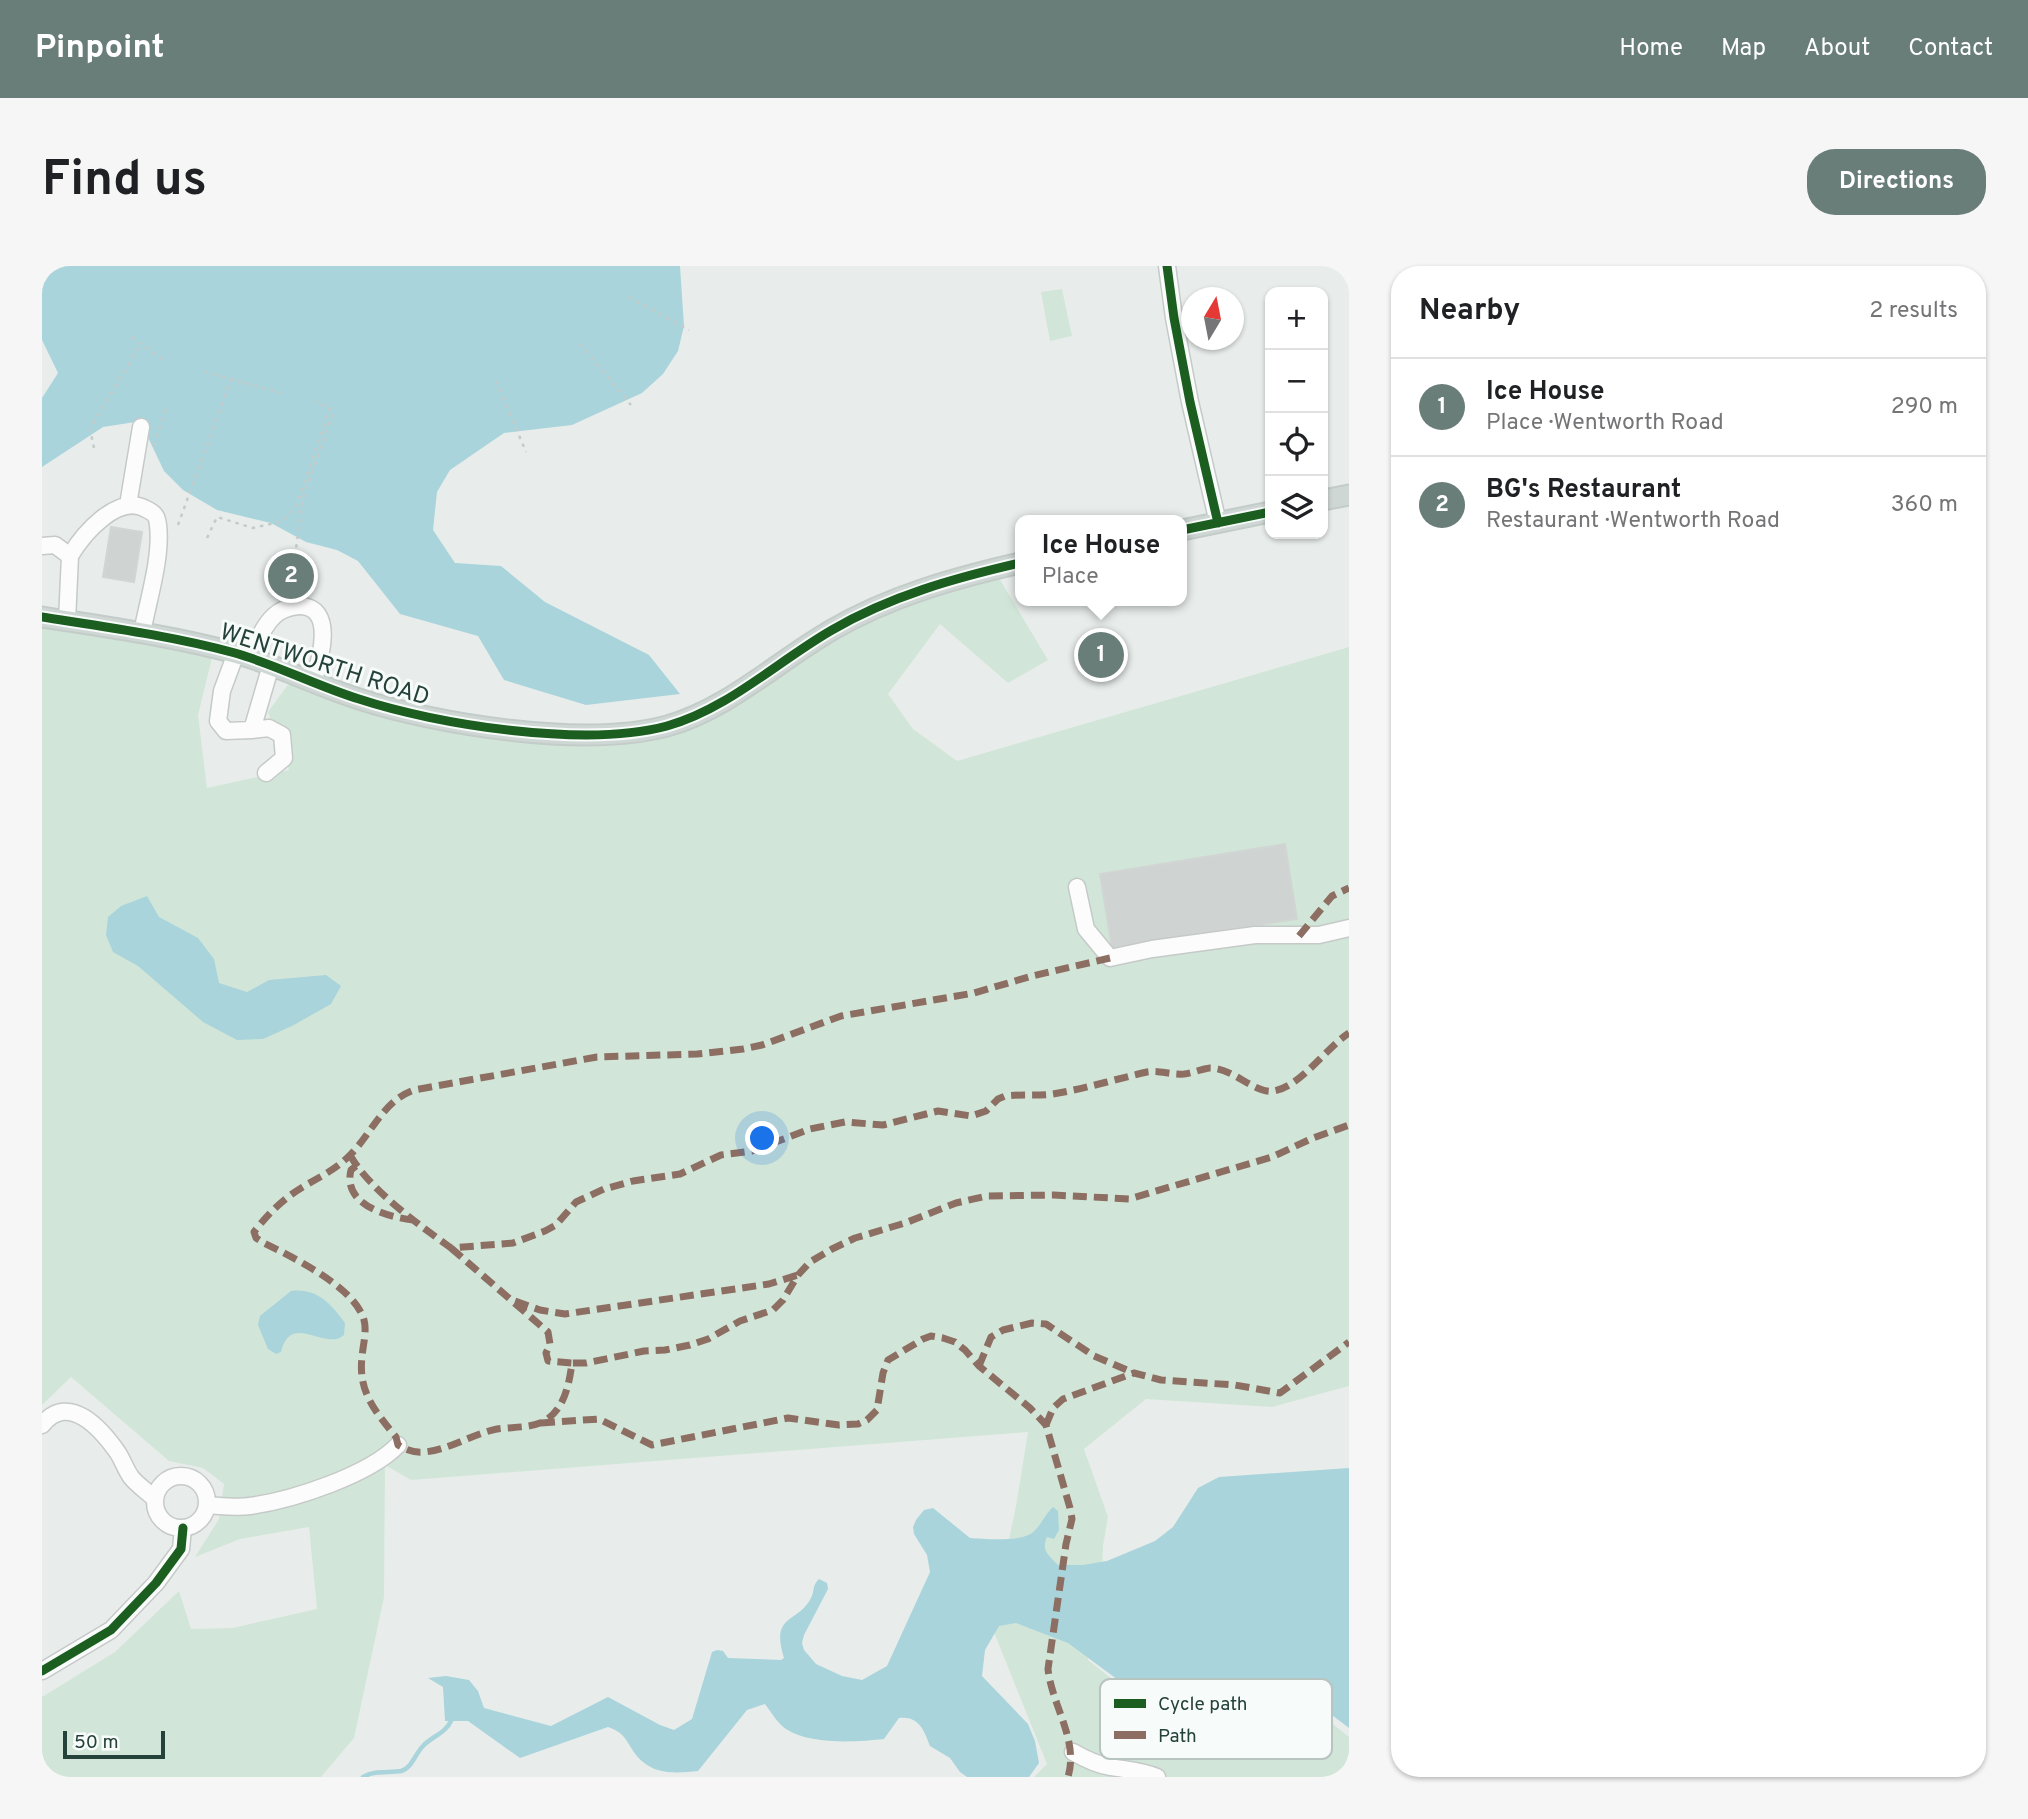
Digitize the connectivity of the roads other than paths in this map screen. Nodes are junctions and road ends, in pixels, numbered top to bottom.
1 (1167, 266) edge
2 (141, 427) dead end
3 (1349, 495) edge
4 (1328, 499) edge
5 (128, 505) junction
6 (1265, 513) edge
7 (1218, 523) junction
8 (1187, 529) edge
9 (42, 546) edge
10 (70, 556) junction
11 (1015, 564) edge
12 (42, 617) edge
13 (67, 621) junction
14 (142, 633) junction
15 (243, 655) junction
16 (271, 665) junction
17 (313, 682) junction
18 (252, 730) junction
19 (266, 773) dead end
20 (1077, 887) dead end
21 (1349, 928) edge
22 (42, 1425) edge
23 (398, 1445) dead end
24 (155, 1499) junction
25 (207, 1505) junction
26 (183, 1528) junction
27 (46, 1668) edge
28 (1073, 1752) dead end
29 (1157, 1777) edge

1 - 7 street
2 - 5 street
3 - 4 main road
5 - 10 street
5 - 14 street
6 - 7 main road
7 - 8 main road
9 - 10 street
10 - 13 street
11 - 17 main road, WENTWORTH ROAD
12 - 13 main road, WENTWORTH ROAD
13 - 14 main road, WENTWORTH ROAD
14 - 15 main road, WENTWORTH ROAD
15 - 16 main road, WENTWORTH ROAD
15 - 17 street
15 - 18 street
16 - 17 main road, WENTWORTH ROAD
16 - 18 street
18 - 19 street
20 - 21 street
22 - 24 street
23 - 25 street
24 - 25 street
24 - 26 street
25 - 26 street
26 - 27 street
28 - 29 street

